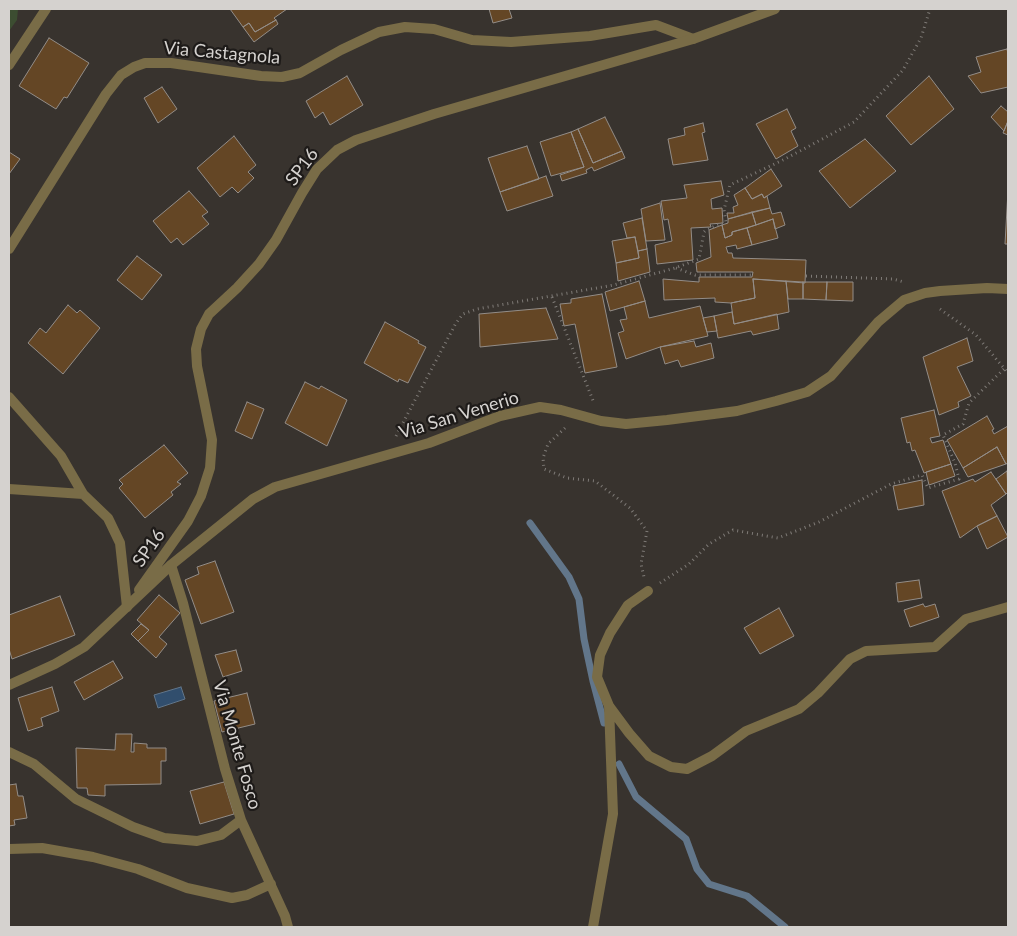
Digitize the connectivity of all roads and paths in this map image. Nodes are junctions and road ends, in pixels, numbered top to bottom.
1 (46, 9) edge
2 (775, 9) edge
3 (930, 9) edge
4 (693, 39) junction
5 (9, 65) edge
6 (9, 248) edge
7 (675, 268) junction
8 (752, 275) dead end
9 (806, 276) dead end
10 (912, 284) dead end
11 (1008, 289) edge
12 (552, 297) junction
13 (932, 310) dead end
14 (1004, 369) junction
15 (1008, 373) edge
16 (9, 397) edge
17 (579, 415) junction
18 (602, 421) junction
19 (387, 455) junction
20 (9, 489) edge
21 (83, 494) junction
22 (171, 565) junction
23 (648, 591) junction
24 (127, 607) junction
25 (1008, 607) edge
26 (9, 685) edge
27 (609, 706) junction
28 (9, 752) edge
29 (241, 820) junction
30 (9, 849) edge
31 (271, 884) junction
32 (288, 927) edge
33 (593, 927) edge

1 - 5 street
2 - 4 street, SP16 / SP16
3 - 7 path
4 - 6 street, Via Castagnola
4 - 24 street, SP16 / SP16
7 - 8 path
7 - 12 path
9 - 10 path
11 - 18 street, Via San Venerio
12 - 18 path
12 - 19 path
13 - 14 path
14 - 15 path
14 - 23 path
16 - 21 street
17 - 18 street, Via San Venerio
17 - 19 street, Via San Venerio
17 - 23 path
19 - 22 street, Via San Venerio
20 - 21 street
21 - 24 street
22 - 24 street, Via San Venerio
22 - 29 street, Via Monte Fosco
23 - 27 street
24 - 26 street, Via San Venerio
25 - 27 street
27 - 33 street
28 - 29 street
29 - 31 street, Via Monte Fosco
30 - 31 street
31 - 32 street, Via Monte Fosco

